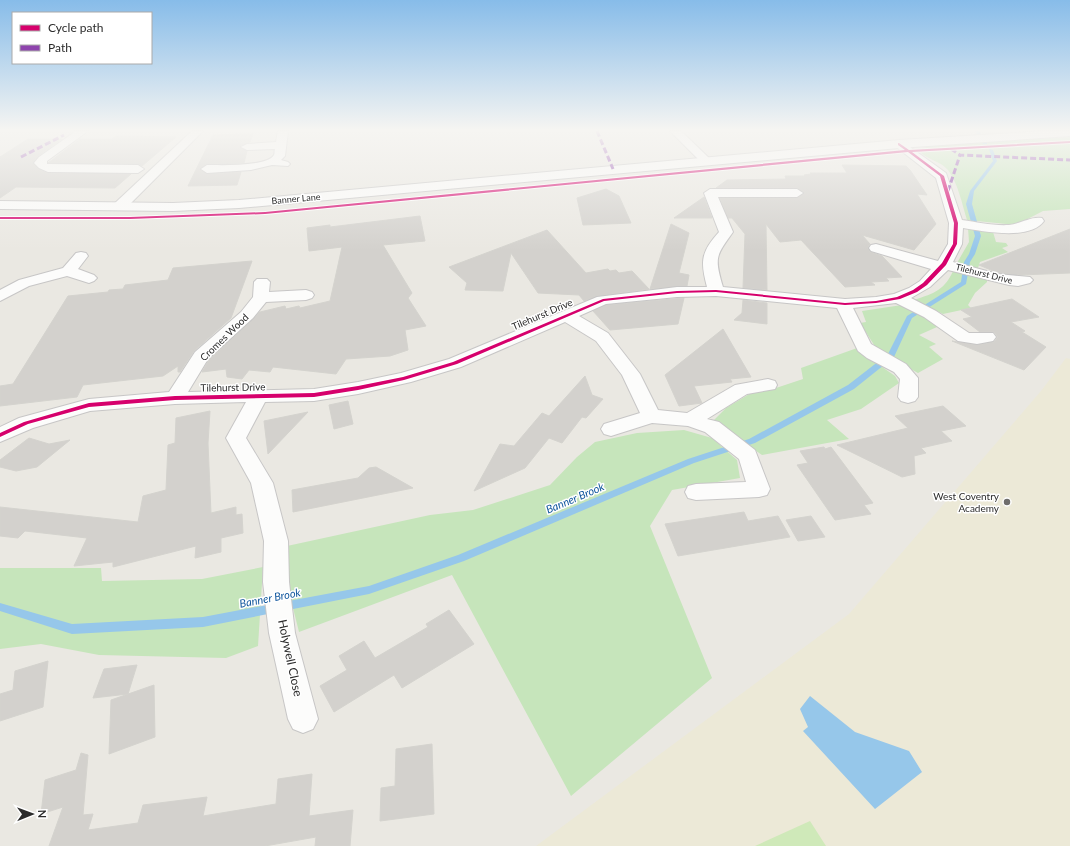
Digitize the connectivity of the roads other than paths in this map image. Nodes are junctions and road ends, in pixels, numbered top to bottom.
1 (157, 170) edge
2 (603, 170) edge
3 (935, 170) edge
4 (704, 181) dead end
5 (710, 193) junction
6 (797, 194) dead end
7 (0, 205) edge
8 (120, 206) junction
9 (1037, 221) dead end
10 (962, 224) junction
11 (869, 245) dead end
12 (80, 256) dead end
13 (946, 266) junction
14 (68, 271) junction
15 (89, 278) dead end
16 (1025, 280) dead end
17 (716, 291) junction
18 (306, 295) dead end
19 (0, 296) edge
20 (903, 300) junction
21 (846, 304) junction
22 (565, 315) junction
23 (987, 337) dead end
24 (768, 385) dead end
25 (259, 396) junction
26 (908, 397) dead end
27 (175, 398) junction
28 (651, 416) junction
29 (690, 420) junction
30 (611, 429) dead end
31 (0, 435) edge
32 (696, 492) dead end
33 (303, 719) dead end

1 - 8 street
2 - 8 street, Banner Lane
3 - 10 street, Tilehurst Drive
4 - 5 street
5 - 6 street
5 - 17 street
7 - 8 street, Banner Lane
9 - 10 street
10 - 13 street, Tilehurst Drive
11 - 13 street, Tilehurst Drive
12 - 14 street
13 - 16 street, Tilehurst Drive
13 - 20 street, Tilehurst Drive
14 - 15 street
14 - 19 street
17 - 21 street, Tilehurst Drive
17 - 22 street, Tilehurst Drive
18 - 27 street, Cromes Wood
20 - 21 street, Tilehurst Drive
20 - 23 street
21 - 26 street
22 - 25 street, Tilehurst Drive
22 - 28 street
24 - 29 street
25 - 27 street, Tilehurst Drive
25 - 33 street, Holywell Close
27 - 31 street, Tilehurst Drive
28 - 29 street
28 - 30 street
29 - 32 street

